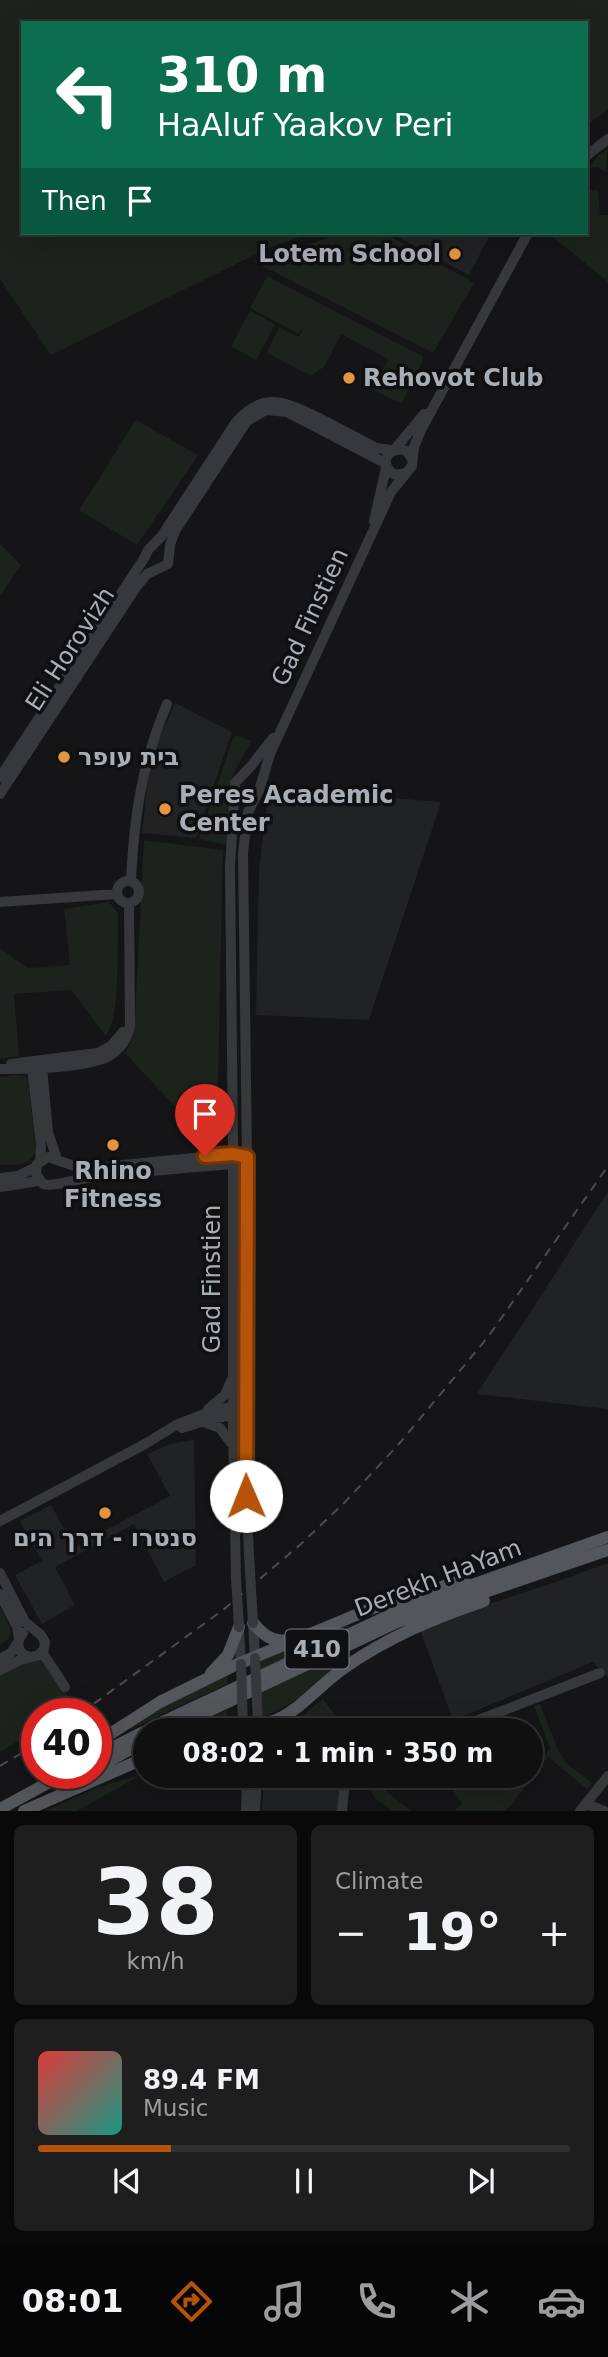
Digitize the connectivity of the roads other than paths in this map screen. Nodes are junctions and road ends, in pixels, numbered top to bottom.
1 (608, 139) edge
2 (588, 154) edge
3 (527, 235) edge
4 (442, 388) junction
5 (393, 450) junction
6 (412, 462) junction
7 (386, 465) junction
8 (407, 473) junction
9 (372, 534) junction
10 (154, 546) junction
11 (169, 552) junction
12 (145, 557) junction
13 (159, 569) junction
14 (167, 704) dead end
15 (287, 717) junction
16 (0, 777) edge
17 (239, 777) junction
18 (235, 790) junction
19 (258, 791) junction
20 (0, 794) edge
21 (131, 881) junction
22 (117, 894) junction
23 (0, 902) edge
24 (130, 903) junction
25 (37, 1065) junction
26 (0, 1067) edge
27 (233, 1122) junction
28 (247, 1157) junction
29 (233, 1159) junction
30 (59, 1161) junction
31 (208, 1161) junction
32 (38, 1164) junction
33 (0, 1178) edge
34 (233, 1179) junction
35 (39, 1181) junction
36 (60, 1182) junction
37 (0, 1187) edge
38 (232, 1377) junction
39 (233, 1412) junction
40 (245, 1412) junction
41 (199, 1419) junction
42 (233, 1450) junction
43 (0, 1521) edge
44 (608, 1537) edge
45 (608, 1552) edge
46 (546, 1559) junction
47 (0, 1573) edge
48 (0, 1594) edge
49 (253, 1623) junction
50 (239, 1626) junction
51 (34, 1631) junction
52 (18, 1640) junction
53 (296, 1640) junction
54 (37, 1655) junction
55 (254, 1658) junction
56 (0, 1659) edge
57 (241, 1664) junction
58 (0, 1670) edge
59 (600, 1673) dead end
60 (202, 1681) junction
61 (65, 1687) dead end
62 (291, 1712) junction
63 (194, 1718) edge
64 (243, 1718) edge
65 (257, 1718) edge
66 (279, 1718) edge
67 (285, 1718) edge
68 (484, 1718) edge
69 (112, 1733) edge
70 (112, 1748) edge
71 (133, 1748) edge
72 (112, 1759) edge
73 (133, 1763) edge
74 (608, 1776) edge
75 (248, 1788) edge
76 (254, 1788) edge
77 (345, 1788) edge
78 (27, 1789) edge
79 (36, 1789) edge
80 (60, 1789) edge
81 (0, 1808) edge
82 (583, 1808) edge
83 (250, 1809) edge
84 (22, 1811) edge
85 (342, 1811) edge
86 (604, 1811) edge

1 - 2 street
3 - 4 street
4 - 5 street
4 - 6 street
5 - 6 street
5 - 7 street
5 - 10 street
6 - 8 street
7 - 8 street
7 - 9 street, Gad Finstien
7 - 11 street
8 - 9 street, Gad Finstien
9 - 15 street, Gad Finstien
10 - 11 street
10 - 12 street
11 - 13 street
12 - 13 street
12 - 16 street, Eli Horovizh
13 - 20 street, Eli Horovizh
14 - 21 street
15 - 17 street, Gad Finstien
15 - 19 street, Gad Finstien
17 - 18 street
17 - 19 street
18 - 19 street
18 - 27 street, Gad Finstien
19 - 28 street, Gad Finstien
21 - 22 street
21 - 24 street
22 - 23 street
22 - 24 street
24 - 25 street
25 - 26 street
25 - 30 street
25 - 32 street
27 - 29 street, Gad Finstien
27 - 31 street
28 - 29 street
28 - 40 street, Gad Finstien
29 - 31 street
29 - 34 street, Gad Finstien
30 - 31 street
30 - 32 street
30 - 36 street
31 - 34 street
31 - 36 street
32 - 33 street
32 - 35 street
34 - 38 street, Gad Finstien
35 - 36 street
35 - 37 street
38 - 39 street, Gad Finstien
38 - 41 street
39 - 40 street
39 - 41 street
39 - 42 street, Gad Finstien
40 - 49 street, Gad Finstien, bridge
41 - 42 street
41 - 43 street
42 - 50 street, Gad Finstien, bridge
44 - 46 main road, Derekh HaYam / 410
45 - 62 main road
45 - 63 main road, Derekh HaYam / 410
46 - 53 main road
46 - 70 main road, Derekh HaYam / 410
47 - 51 street
48 - 52 street
49 - 53 main road
49 - 55 street, Gad Finstien
50 - 57 street, Gad Finstien
50 - 60 main road
51 - 52 street
51 - 54 street
52 - 54 street
52 - 56 street
53 - 55 main road
54 - 58 street
54 - 61 street
55 - 57 main road, bridge
55 - 65 street, Gad Finstien, bridge
57 - 60 main road
57 - 64 street, Gad Finstien, bridge
59 - 68 street
60 - 69 main road
62 - 66 main road
62 - 67 main road
71 - 72 main road
73 - 84 main road
74 - 82 street
75 - 83 street
76 - 83 street
77 - 85 street
78 - 81 main road
79 - 81 main road
80 - 84 main road
82 - 86 street

